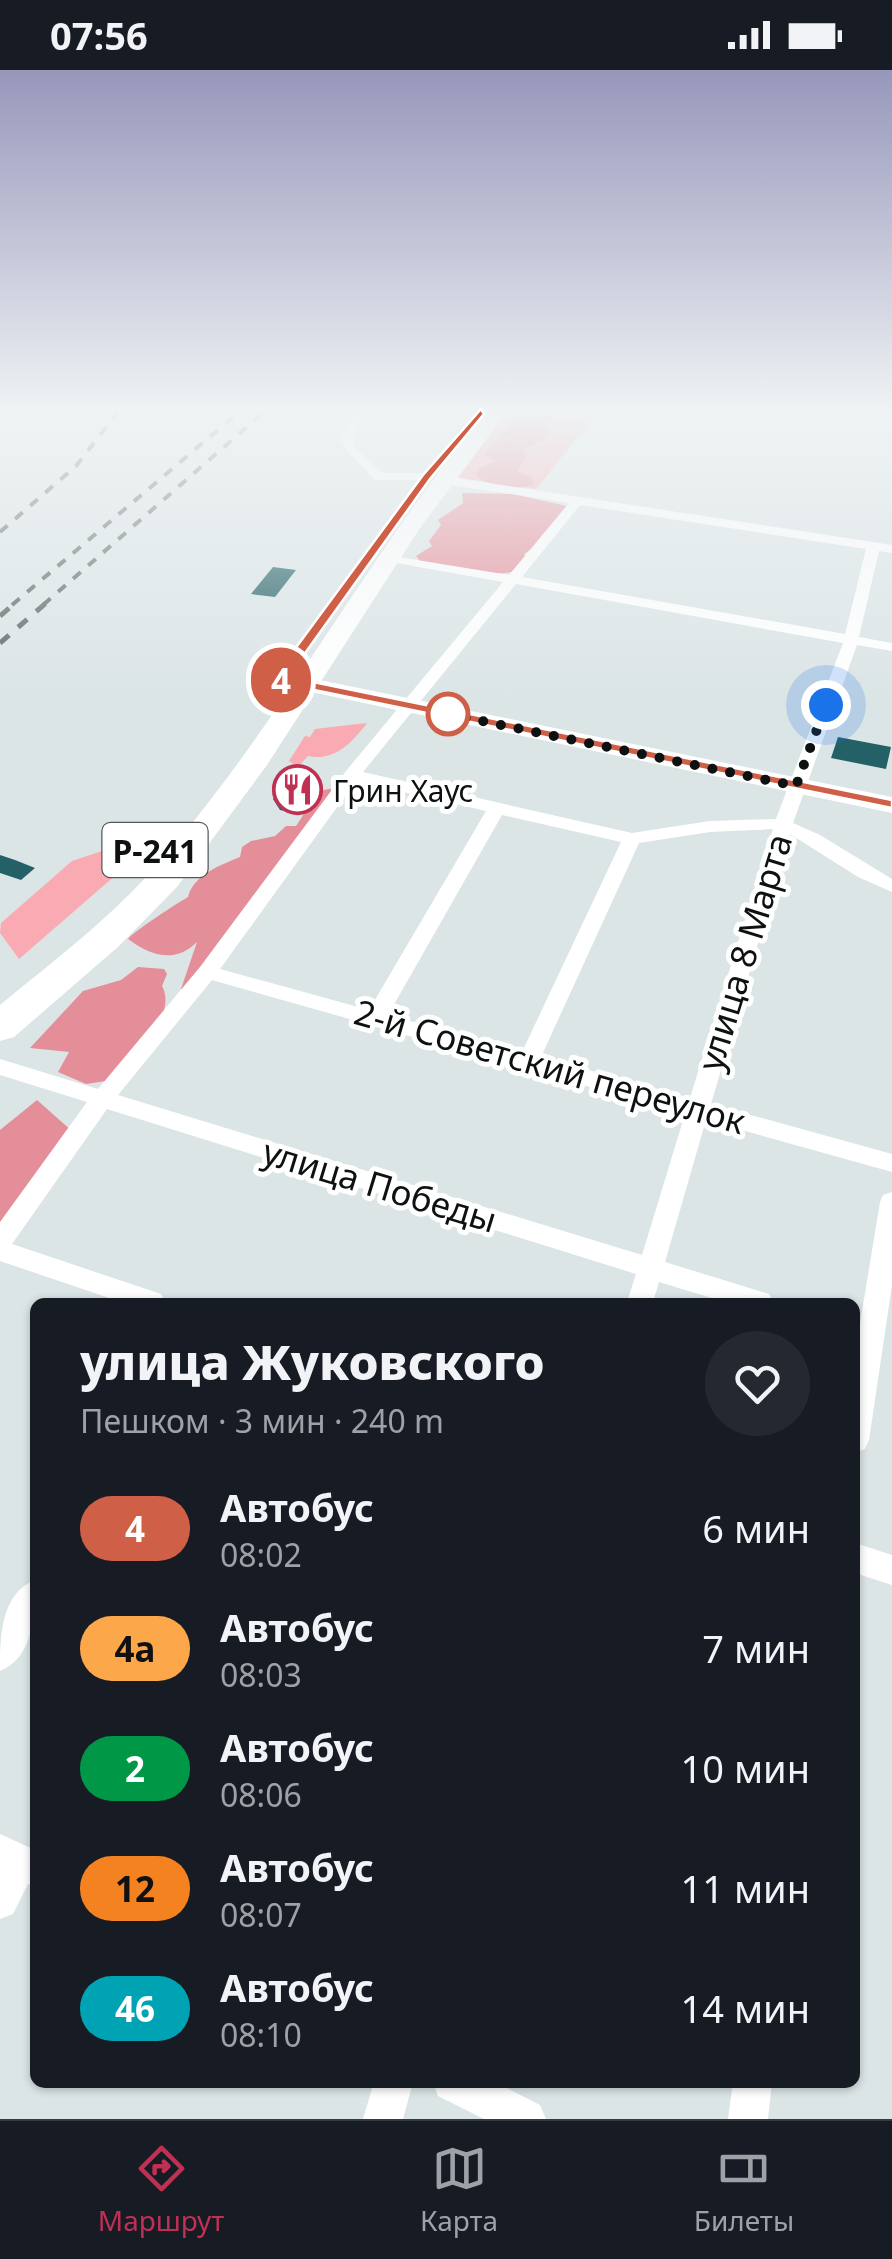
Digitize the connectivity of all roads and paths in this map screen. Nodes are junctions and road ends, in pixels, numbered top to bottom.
1 (407, 508) edge
2 (413, 508) edge
3 (571, 508) edge
4 (621, 508) edge
5 (873, 546) junction
6 (892, 549) edge
7 (391, 558) junction
8 (509, 579) junction
9 (851, 640) junction
10 (892, 647) edge
11 (292, 682) junction
12 (412, 706) junction
13 (352, 775) junction
14 (796, 786) junction
15 (892, 805) edge
16 (496, 808) junction
17 (783, 825) junction
18 (632, 839) junction
19 (892, 886) edge
20 (207, 972) junction
21 (0, 993) edge
22 (375, 1018) junction
23 (0, 1027) edge
24 (528, 1062) junction
25 (0, 1067) edge
26 (102, 1099) junction
27 (696, 1106) junction
28 (892, 1163) edge
29 (892, 1202) edge
30 (0, 1241) edge
31 (0, 1250) edge
32 (651, 1266) junction
33 (140, 1298) edge
34 (641, 1298) edge
35 (748, 1298) edge
36 (873, 1340) edge
37 (860, 1412) edge
38 (860, 1560) edge
39 (892, 1570) edge
40 (30, 1604) edge
41 (0, 1655) edge
42 (18, 1861) edge
43 (0, 1901) edge
44 (392, 2088) edge
45 (464, 2088) edge
46 (752, 2088) edge
47 (383, 2119) edge
48 (526, 2119) edge
49 (748, 2119) edge

1 - 11 highway, Р-241
2 - 7 highway, Р-241
3 - 8 street
4 - 5 street
5 - 6 street
5 - 9 street, улица 8 Марта
7 - 8 street
7 - 11 highway, Р-241
8 - 9 street
8 - 12 street
9 - 10 street
9 - 14 street, улица 8 Марта
11 - 12 street
11 - 21 highway, Р-241
11 - 23 highway, Р-241
12 - 13 street
12 - 14 street
13 - 16 street
13 - 20 street
14 - 15 street
14 - 17 street, улица 8 Марта
16 - 18 street
16 - 22 street
17 - 18 street
17 - 19 street
17 - 27 street, улица 8 Марта
18 - 24 street
20 - 22 street, 2-й Советский переулок
20 - 26 street
22 - 24 street, 2-й Советский переулок
24 - 27 street, 2-й Советский переулок
25 - 26 street, улица Победы
26 - 30 street
26 - 32 street, улица Победы
27 - 28 street, 2-й Советский переулок
27 - 32 street, улица 8 Марта
29 - 36 street
31 - 33 street
32 - 34 street, улица 8 Марта
32 - 35 street, улица Победы
36 - 37 street
38 - 39 street
40 - 41 street
42 - 43 street
44 - 47 street
45 - 48 street
46 - 49 street

